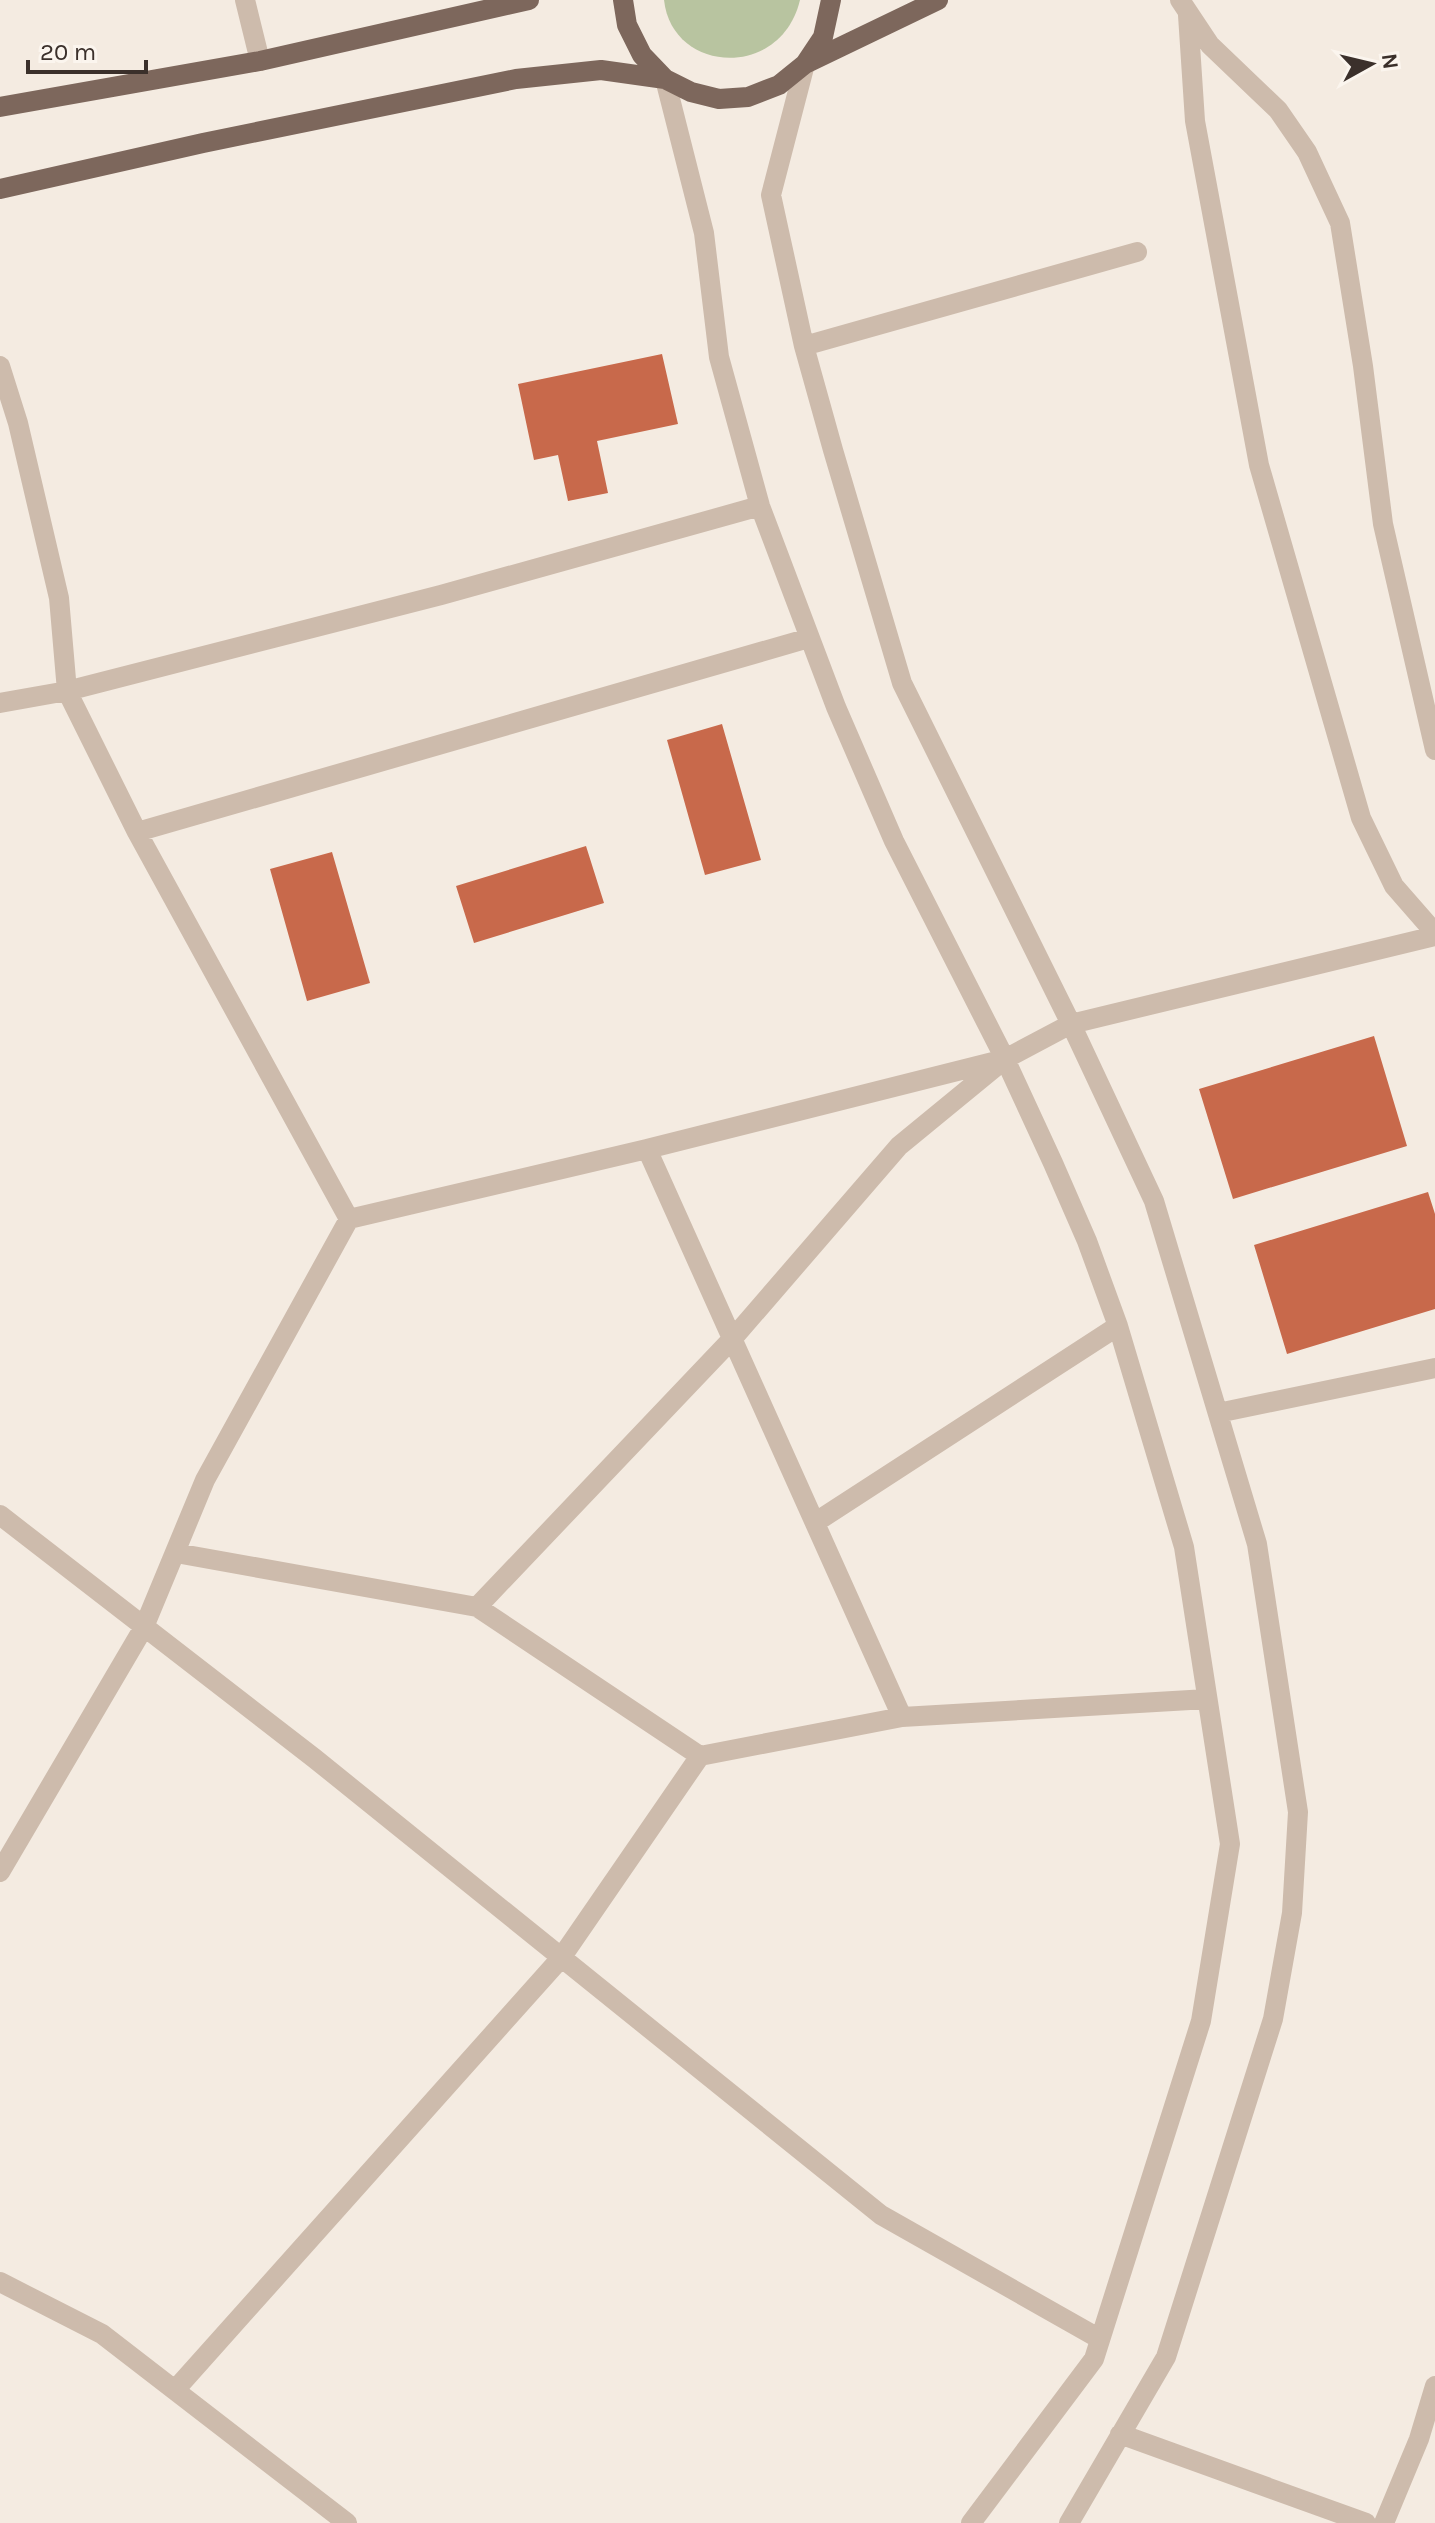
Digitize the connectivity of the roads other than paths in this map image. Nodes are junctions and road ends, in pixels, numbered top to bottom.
1 (245, 0) edge
2 (529, 0) edge
3 (623, 0) edge
4 (831, 0) edge
5 (938, 0) edge
6 (1184, 7) edge
7 (260, 61) junction
8 (805, 64) junction
9 (665, 79) junction
10 (0, 107) edge
11 (0, 189) edge
12 (1137, 252) dead end
13 (804, 346) junction
14 (0, 366) edge
15 (760, 506) junction
16 (809, 638) junction
17 (67, 691) junction
18 (0, 703) edge
19 (1435, 750) edge
20 (137, 832) junction
21 (1435, 934) edge
22 (1071, 1024) junction
23 (1005, 1059) junction
24 (647, 1149) junction
25 (349, 1219) junction
26 (1118, 1326) junction
27 (734, 1337) junction
28 (1435, 1368) edge
29 (1218, 1413) junction
30 (0, 1515) edge
31 (816, 1522) junction
32 (176, 1553) junction
33 (477, 1607) junction
34 (144, 1627) junction
35 (1207, 1699) junction
36 (902, 1717) junction
37 (700, 1756) junction
38 (0, 1872) edge
39 (561, 1958) junction
40 (0, 2282) edge
41 (1100, 2339) junction
42 (1435, 2386) edge
43 (175, 2390) junction
44 (1120, 2434) junction
45 (347, 2523) edge
46 (971, 2523) edge
47 (1069, 2523) edge
48 (1366, 2523) edge
49 (1384, 2523) edge

1 - 7 street
2 - 7 main road
3 - 9 main road
4 - 8 main road
5 - 8 main road
6 - 19 street
6 - 21 street
7 - 10 main road
8 - 9 main road
8 - 13 street
9 - 11 main road
9 - 15 street
12 - 13 street
13 - 22 street
14 - 17 street
15 - 16 street
15 - 17 street
16 - 20 street
16 - 23 street
17 - 18 street
17 - 20 street
20 - 25 street
21 - 22 street
22 - 23 street
22 - 29 street
23 - 24 street
23 - 26 street
23 - 27 street
24 - 25 street
24 - 27 street
25 - 32 street
26 - 31 street
26 - 35 street
27 - 31 street
27 - 33 street
28 - 29 street
29 - 44 street
30 - 34 street
31 - 36 street
32 - 33 street
32 - 34 street
33 - 37 street
34 - 38 street
34 - 39 street
35 - 36 street
35 - 41 street
36 - 37 street
37 - 39 street
39 - 41 street
39 - 43 street
40 - 43 street
41 - 46 street
42 - 49 street
43 - 45 street
44 - 47 street
44 - 48 street

